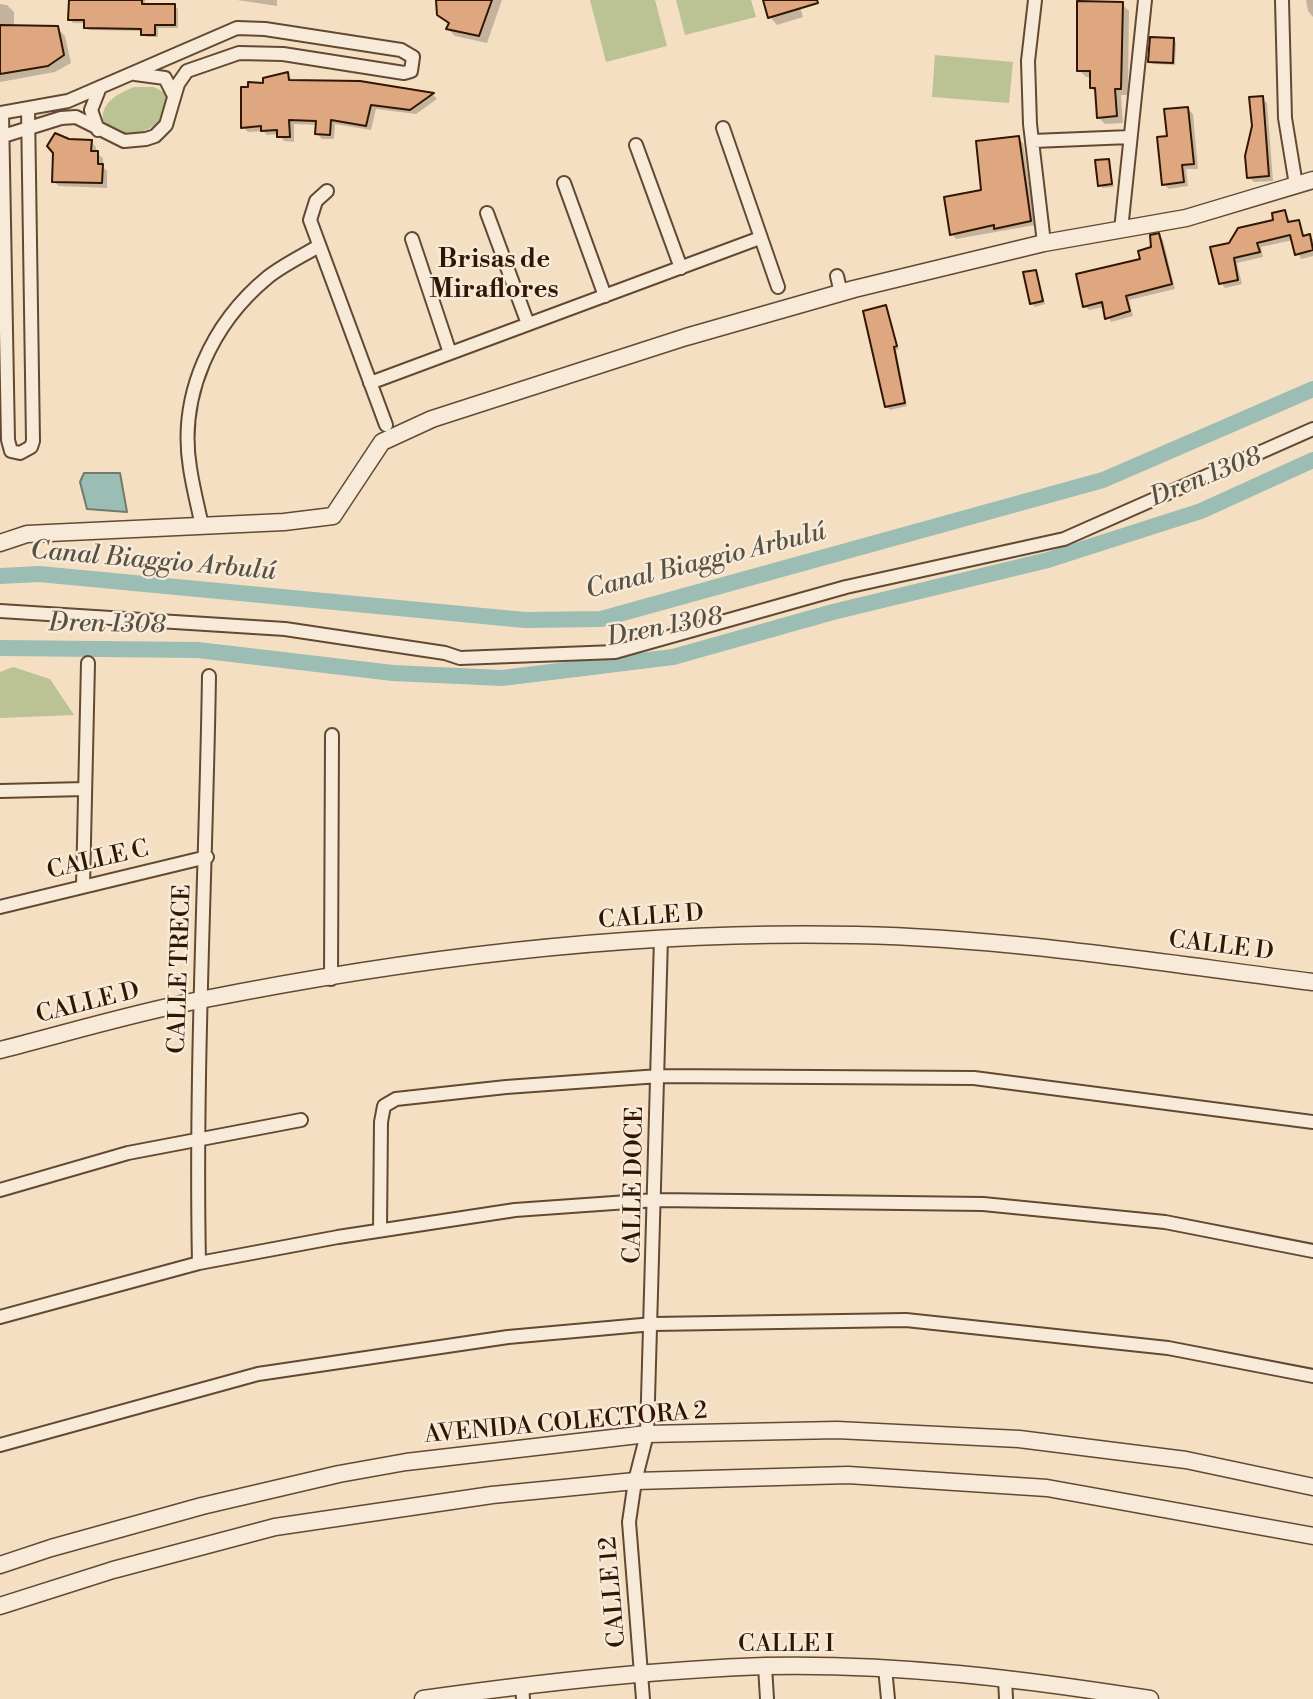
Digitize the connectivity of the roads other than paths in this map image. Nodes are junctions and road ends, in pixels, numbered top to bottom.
1 (1035, 0) edge
2 (1145, 0) edge
3 (1282, 0) edge
4 (125, 75) junction
5 (100, 86) junction
6 (174, 100) junction
7 (28, 109) junction
8 (1, 113) edge
9 (723, 128) dead end
10 (28, 129) junction
11 (98, 130) junction
12 (2, 137) edge
13 (1130, 137) junction
14 (1032, 141) junction
15 (636, 145) dead end
16 (1313, 180) edge
17 (564, 183) dead end
18 (1296, 186) junction
19 (327, 191) dead end
20 (487, 213) dead end
21 (1121, 230) junction
22 (760, 238) junction
23 (412, 239) dead end
24 (1044, 243) junction
25 (319, 246) junction
26 (681, 268) junction
27 (837, 276) dead end
28 (778, 287) dead end
29 (841, 293) junction
30 (605, 296) junction
31 (30, 318) junction
32 (3, 319) edge
33 (528, 324) junction
34 (30, 341) junction
35 (3, 343) edge
36 (450, 353) junction
37 (370, 383) junction
38 (386, 425) dead end
39 (1313, 429) edge
40 (5, 455) edge
41 (202, 526) junction
42 (0, 543) edge
43 (0, 611) edge
44 (88, 663) dead end
45 (209, 676) dead end
46 (332, 734) dead end
47 (85, 789) junction
48 (0, 791) edge
49 (207, 857) junction
50 (83, 886) junction
51 (0, 907) edge
52 (661, 937) junction
53 (331, 979) junction
54 (1313, 982) edge
55 (199, 1000) junction
56 (0, 1049) edge
57 (659, 1076) junction
58 (301, 1119) dead end
59 (1313, 1122) edge
60 (197, 1139) junction
61 (0, 1190) edge
62 (656, 1200) junction
63 (380, 1230) junction
64 (1313, 1251) edge
65 (199, 1263) junction
66 (0, 1317) edge
67 (653, 1324) junction
68 (1313, 1376) edge
69 (647, 1434) junction
70 (0, 1445) edge
71 (635, 1481) junction
72 (1313, 1487) edge
73 (1313, 1536) edge
74 (0, 1565) edge
75 (0, 1606) edge
76 (765, 1666) junction
77 (885, 1668) junction
78 (642, 1672) junction
79 (1005, 1678) junction
80 (522, 1692) edge
81 (1130, 1698) edge
82 (423, 1699) edge
83 (643, 1699) edge
84 (767, 1699) edge
85 (888, 1699) edge
86 (1006, 1699) edge
87 (1150, 1699) edge

1 - 14 street
2 - 13 street
3 - 18 street
4 - 5 street
4 - 6 street
4 - 6 street
5 - 7 street
5 - 11 street
6 - 11 street
7 - 8 street
7 - 10 street
8 - 12 street
9 - 22 street
10 - 11 street
10 - 12 street
10 - 31 street
12 - 32 street
13 - 14 street
13 - 21 street
14 - 24 street
15 - 26 street
16 - 18 street
17 - 30 street
18 - 21 street
19 - 25 street
20 - 33 street
21 - 24 street
22 - 26 street
22 - 28 street
23 - 36 street
24 - 29 street
25 - 37 street
25 - 41 street
26 - 30 street
27 - 29 street
29 - 41 street
30 - 33 street
31 - 32 street
31 - 34 street
32 - 35 street
33 - 36 street
34 - 35 street
34 - 40 street
35 - 40 street
36 - 37 street
37 - 38 street
39 - 43 street
41 - 42 street
44 - 47 street
45 - 49 street, CALLE TRECE
46 - 53 street
47 - 48 street
47 - 50 street
49 - 50 street, CALLE C
49 - 55 street, CALLE TRECE
50 - 51 street, CALLE C
52 - 53 street, CALLE D
52 - 54 street, CALLE D
52 - 57 street, CALLE DOCE
53 - 55 street, CALLE D
55 - 56 street, CALLE D
55 - 60 street, CALLE TRECE
57 - 59 street
57 - 62 street, CALLE DOCE
57 - 63 street
58 - 60 street
60 - 61 street
60 - 65 street, CALLE TRECE
62 - 63 street
62 - 64 street
62 - 67 street, CALLE DOCE
63 - 65 street
65 - 66 street
67 - 68 street
67 - 69 street, CALLE DOCE
67 - 70 street
69 - 71 street, CALLE 12
69 - 72 street, AVENIDA COLECTORA 2
69 - 74 street, AVENIDA COLECTORA 2
71 - 73 street
71 - 75 street
71 - 78 street, CALLE 12
76 - 77 street, CALLE I
76 - 78 street, CALLE I
76 - 84 street
77 - 79 street, CALLE I
77 - 85 street
78 - 80 street, CALLE I
78 - 83 street, CALLE 12
79 - 81 street, CALLE I
79 - 86 street
80 - 82 street, CALLE I
81 - 87 street, CALLE I

